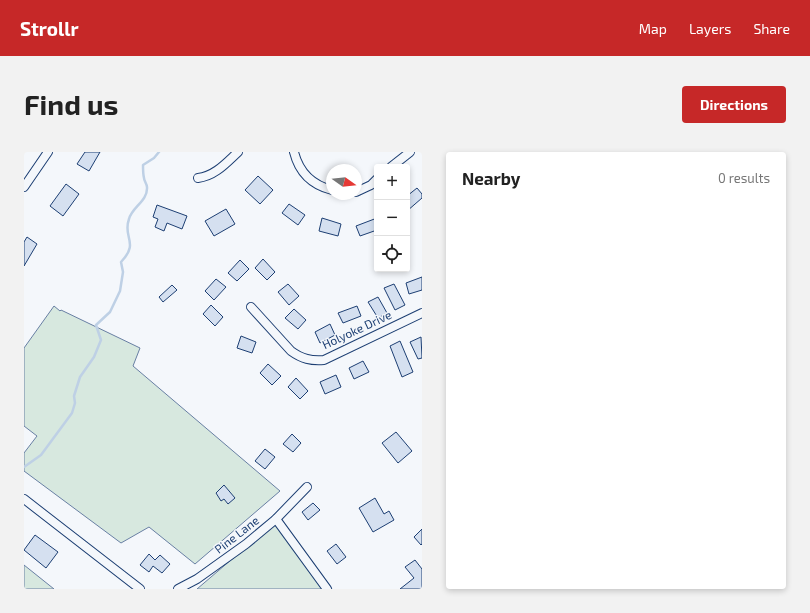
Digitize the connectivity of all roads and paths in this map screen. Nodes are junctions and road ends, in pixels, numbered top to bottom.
1 (48, 152) edge
2 (238, 152) edge
3 (294, 152) edge
4 (410, 152) edge
5 (395, 164) edge
6 (198, 178) dead end
7 (374, 182) edge
8 (24, 187) edge
9 (326, 188) edge
10 (362, 189) edge
11 (251, 307) dead end
12 (422, 313) edge
13 (307, 487) dead end
14 (24, 499) edge
15 (276, 519) junction
16 (140, 589) edge
17 (178, 589) edge
18 (327, 589) edge

1 - 8 street
2 - 6 street
3 - 9 street
4 - 5 street
7 - 10 street
11 - 12 street, Holyoke Drive
13 - 15 street
14 - 16 street
15 - 17 street, Pine Lane
15 - 18 street, Pine Lane

